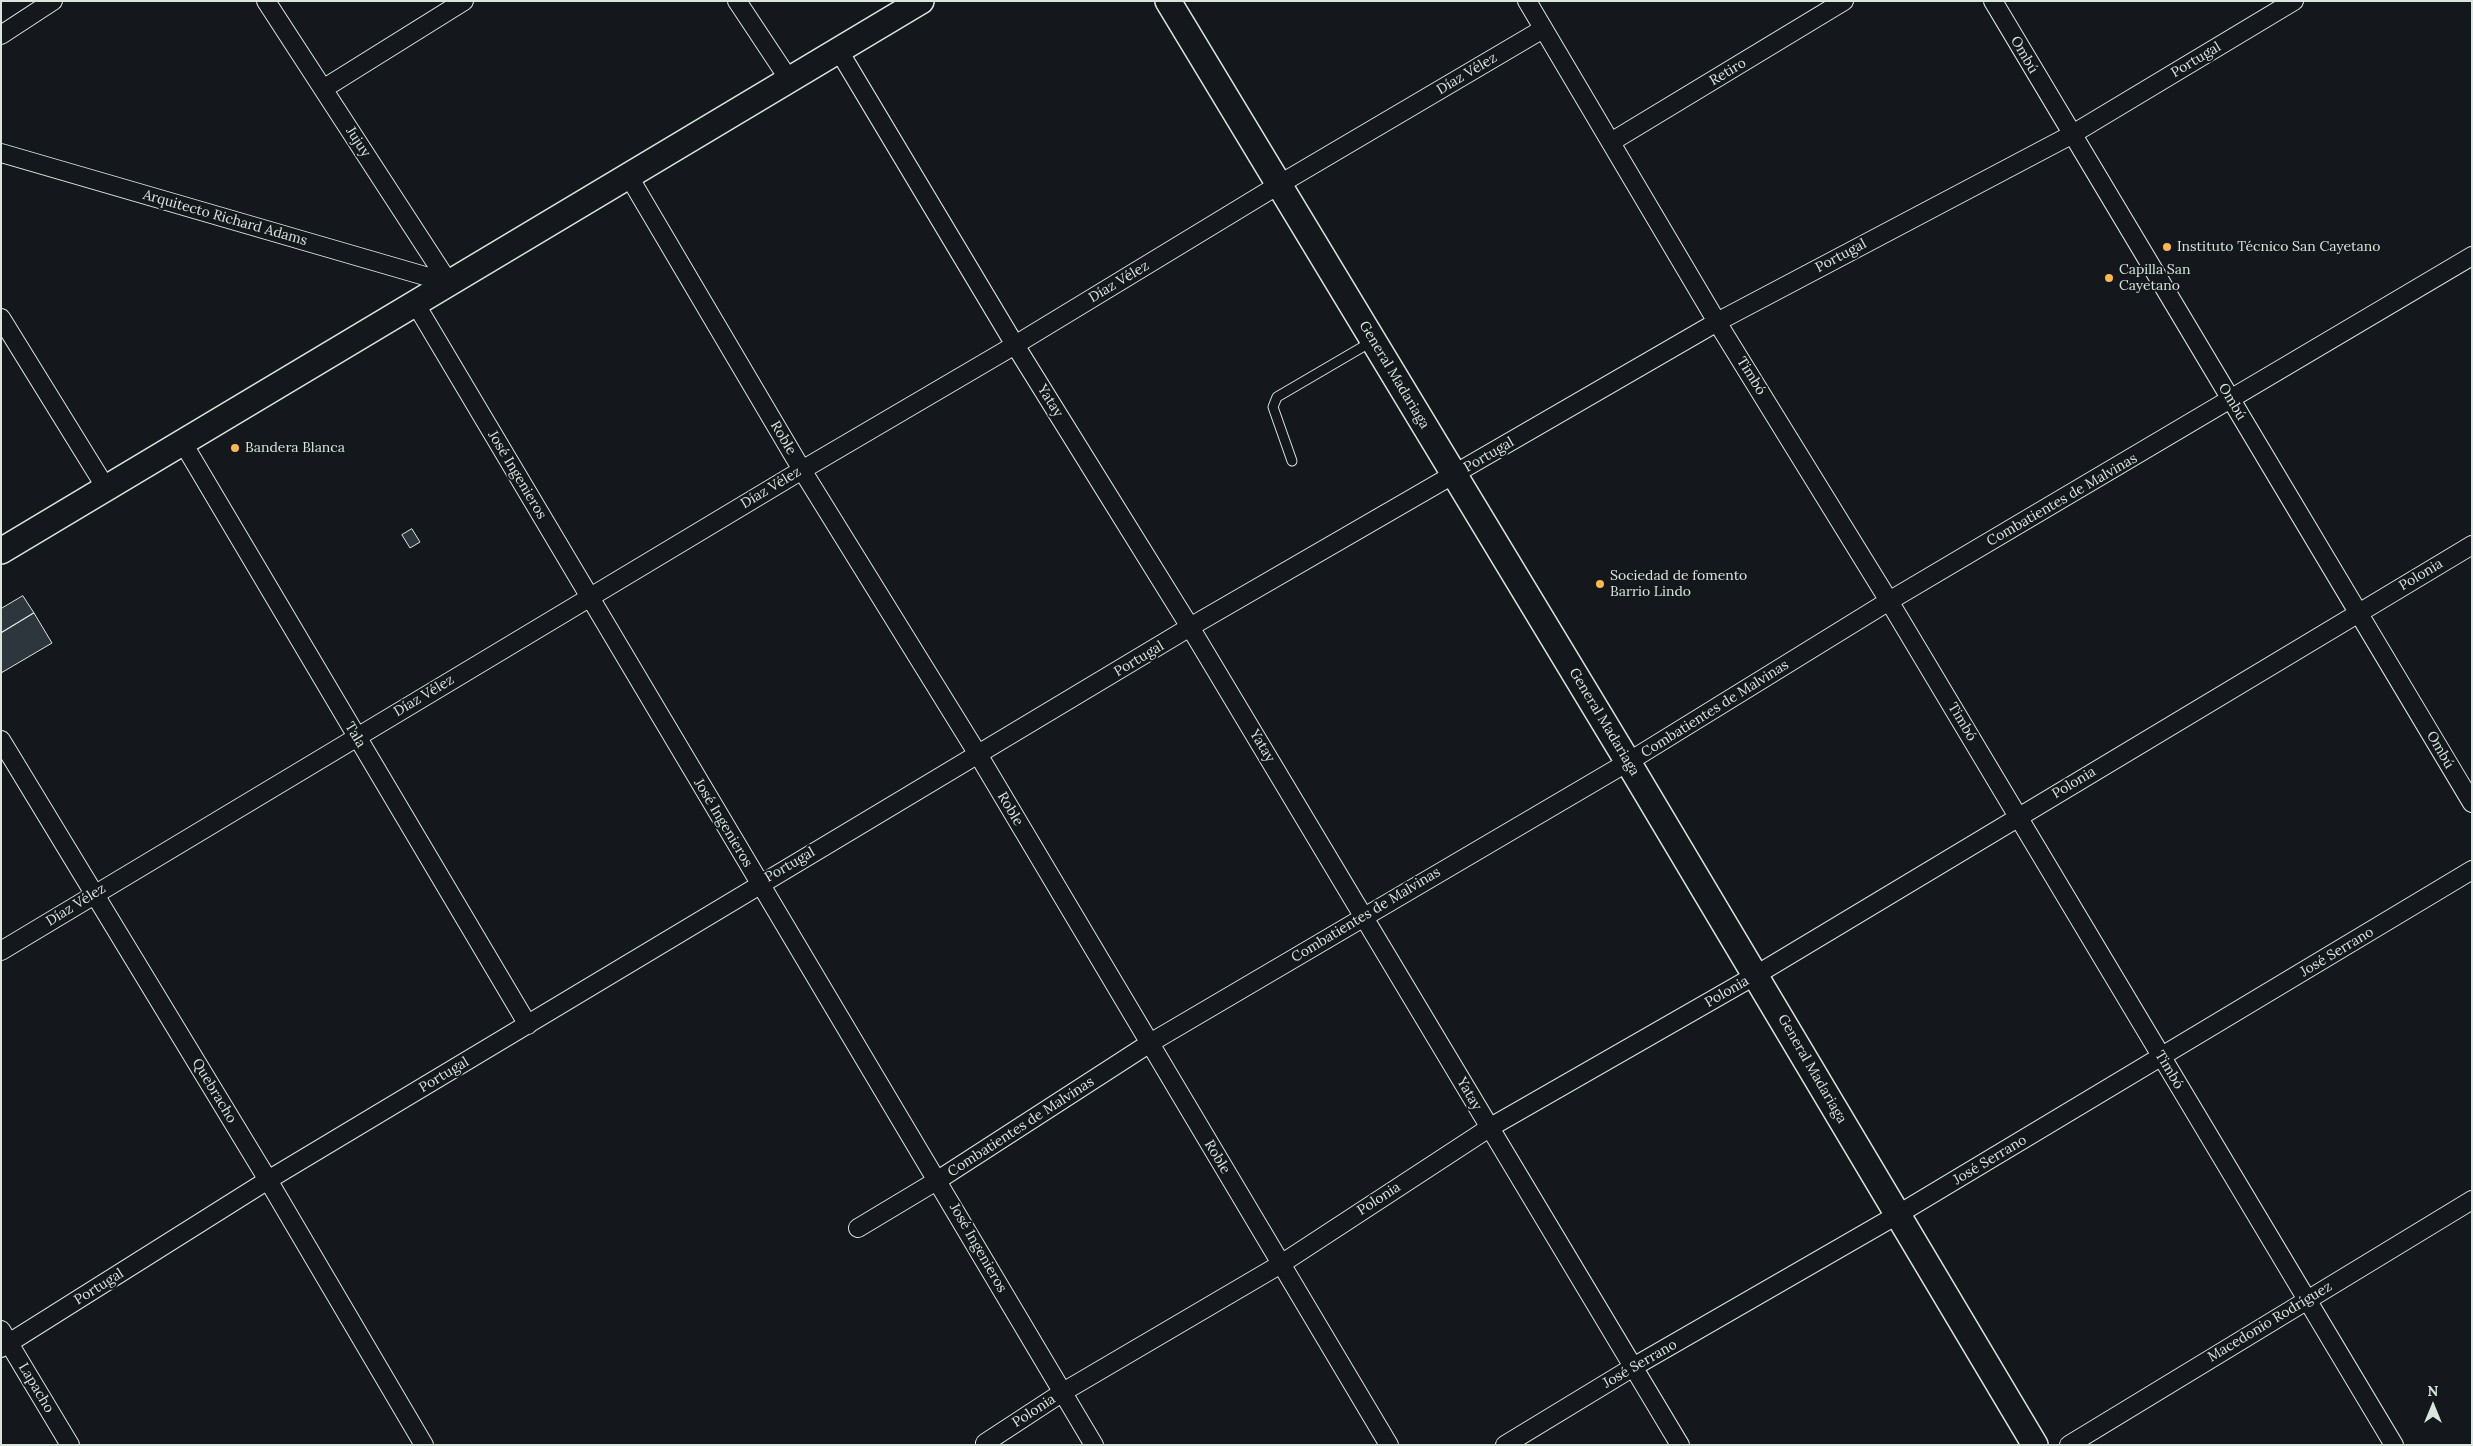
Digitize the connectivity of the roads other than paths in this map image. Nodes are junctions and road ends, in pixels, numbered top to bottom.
1 (53, 1) edge
2 (266, 1) edge
3 (464, 1) edge
4 (737, 1) edge
5 (921, 1) edge
6 (1168, 1) edge
7 (1527, 1) edge
8 (1844, 1) edge
9 (1992, 1) edge
10 (2294, 1) edge
11 (1543, 29) junction
12 (1, 35) edge
13 (839, 50) junction
14 (790, 81) junction
15 (323, 89) junction
16 (2071, 135) junction
17 (1611, 142) junction
18 (1, 153) edge
19 (628, 175) junction
20 (1280, 184) junction
21 (2472, 256) edge
22 (449, 283) junction
23 (415, 304) junction
24 (1, 318) edge
25 (1717, 322) junction
26 (1373, 341) junction
27 (1015, 345) junction
28 (2230, 400) junction
29 (183, 443) junction
30 (1292, 461) dead end
31 (802, 470) junction
32 (1454, 476) junction
33 (106, 488) junction
34 (2472, 545) edge
35 (1, 551) edge
36 (590, 597) junction
37 (1889, 601) junction
38 (2360, 612) junction
39 (1190, 627) junction
40 (356, 737) junction
41 (1, 740) edge
42 (979, 756) junction
43 (1628, 762) junction
44 (2472, 803) edge
45 (2018, 816) junction
46 (2472, 870) edge
47 (759, 884) junction
48 (94, 893) junction
49 (1364, 916) junction
50 (1, 951) edge
51 (1756, 975) junction
52 (528, 1025) junction
53 (1150, 1044) junction
54 (2162, 1058) junction
55 (1489, 1128) junction
56 (268, 1180) junction
57 (938, 1180) junction
58 (2472, 1200) edge
59 (1897, 1215) junction
60 (858, 1228) dead end
61 (1281, 1264) junction
62 (2306, 1300) junction
63 (4, 1340) edge
64 (1635, 1366) junction
65 (1063, 1392) junction
66 (985, 1443) dead end
67 (70, 1445) edge
68 (424, 1445) edge
69 (1094, 1445) edge
70 (1389, 1445) edge
71 (1505, 1445) edge
72 (1680, 1445) edge
73 (2035, 1445) edge
74 (2069, 1445) edge
75 (2394, 1445) edge

1 - 12 street
2 - 15 street, Jujuy
3 - 15 street
4 - 14 street
5 - 13 street
6 - 20 street, General Madariaga
7 - 11 street, Timbó
8 - 17 street, Retiro
9 - 16 street, Ombú
10 - 16 street, Portugal
11 - 17 street, Timbó
11 - 20 street, Díaz Vélez
13 - 14 street
13 - 27 street, Yatay
14 - 19 street
15 - 22 street, Jujuy
16 - 25 street, Portugal
16 - 28 street, Ombú
17 - 25 street, Timbó
18 - 22 street, Arquitecto Richard Adams
19 - 22 street
19 - 31 street, Roble
20 - 26 street, General Madariaga
20 - 27 street, Díaz Vélez
21 - 28 street, Combatientes de Malvinas
22 - 23 street
23 - 29 street
23 - 36 street, José Ingenieros
24 - 33 street
25 - 32 street, Portugal
25 - 37 street, Timbó
26 - 30 lane
26 - 32 street, General Madariaga
27 - 31 street, Díaz Vélez
27 - 39 street, Yatay
28 - 37 street, Combatientes de Malvinas
28 - 38 street, Ombú
29 - 33 street
29 - 40 street, Tala
31 - 36 street, Díaz Vélez
31 - 42 street, Roble
32 - 39 street, Portugal
32 - 43 street, General Madariaga
33 - 35 street
34 - 38 street, Polonia
36 - 40 street, Díaz Vélez
36 - 47 street, José Ingenieros
37 - 43 street, Combatientes de Malvinas
37 - 45 street, Timbó
38 - 44 street, Ombú
38 - 45 street, Polonia
39 - 42 street, Portugal
39 - 49 street, Yatay
40 - 48 street, Díaz Vélez
40 - 52 street, Tala
41 - 48 street, Quebracho
42 - 47 street, Portugal
42 - 53 street, Roble
43 - 49 street, Combatientes de Malvinas
43 - 51 street, General Madariaga
45 - 51 street, Polonia
45 - 54 street, Timbó
46 - 54 street, José Serrano
47 - 52 street, Portugal
47 - 57 street, José Ingenieros
48 - 50 street, Díaz Vélez
48 - 56 street, Quebracho
49 - 53 street, Combatientes de Malvinas
49 - 55 street, Yatay
51 - 55 street, Polonia
51 - 59 street, General Madariaga
52 - 56 street, Portugal
53 - 57 street, Combatientes de Malvinas
53 - 61 street, Roble
54 - 59 street, José Serrano
54 - 62 street, Timbó
55 - 61 street, Polonia
55 - 64 street, Yatay
56 - 63 street, Portugal
56 - 68 street, Quebracho
57 - 60 street, Combatientes de Malvinas
57 - 65 street, José Ingenieros
58 - 62 street, Macedonio Rodríguez
59 - 64 street, José Serrano
59 - 73 street, General Madariaga
61 - 65 street, Polonia
61 - 70 street, Roble
62 - 74 street, Macedonio Rodríguez
62 - 75 street, Timbó
63 - 67 street, Lapacho
64 - 71 street, José Serrano
64 - 72 street, Yatay
65 - 66 street, Polonia
65 - 69 street, José Ingenieros

